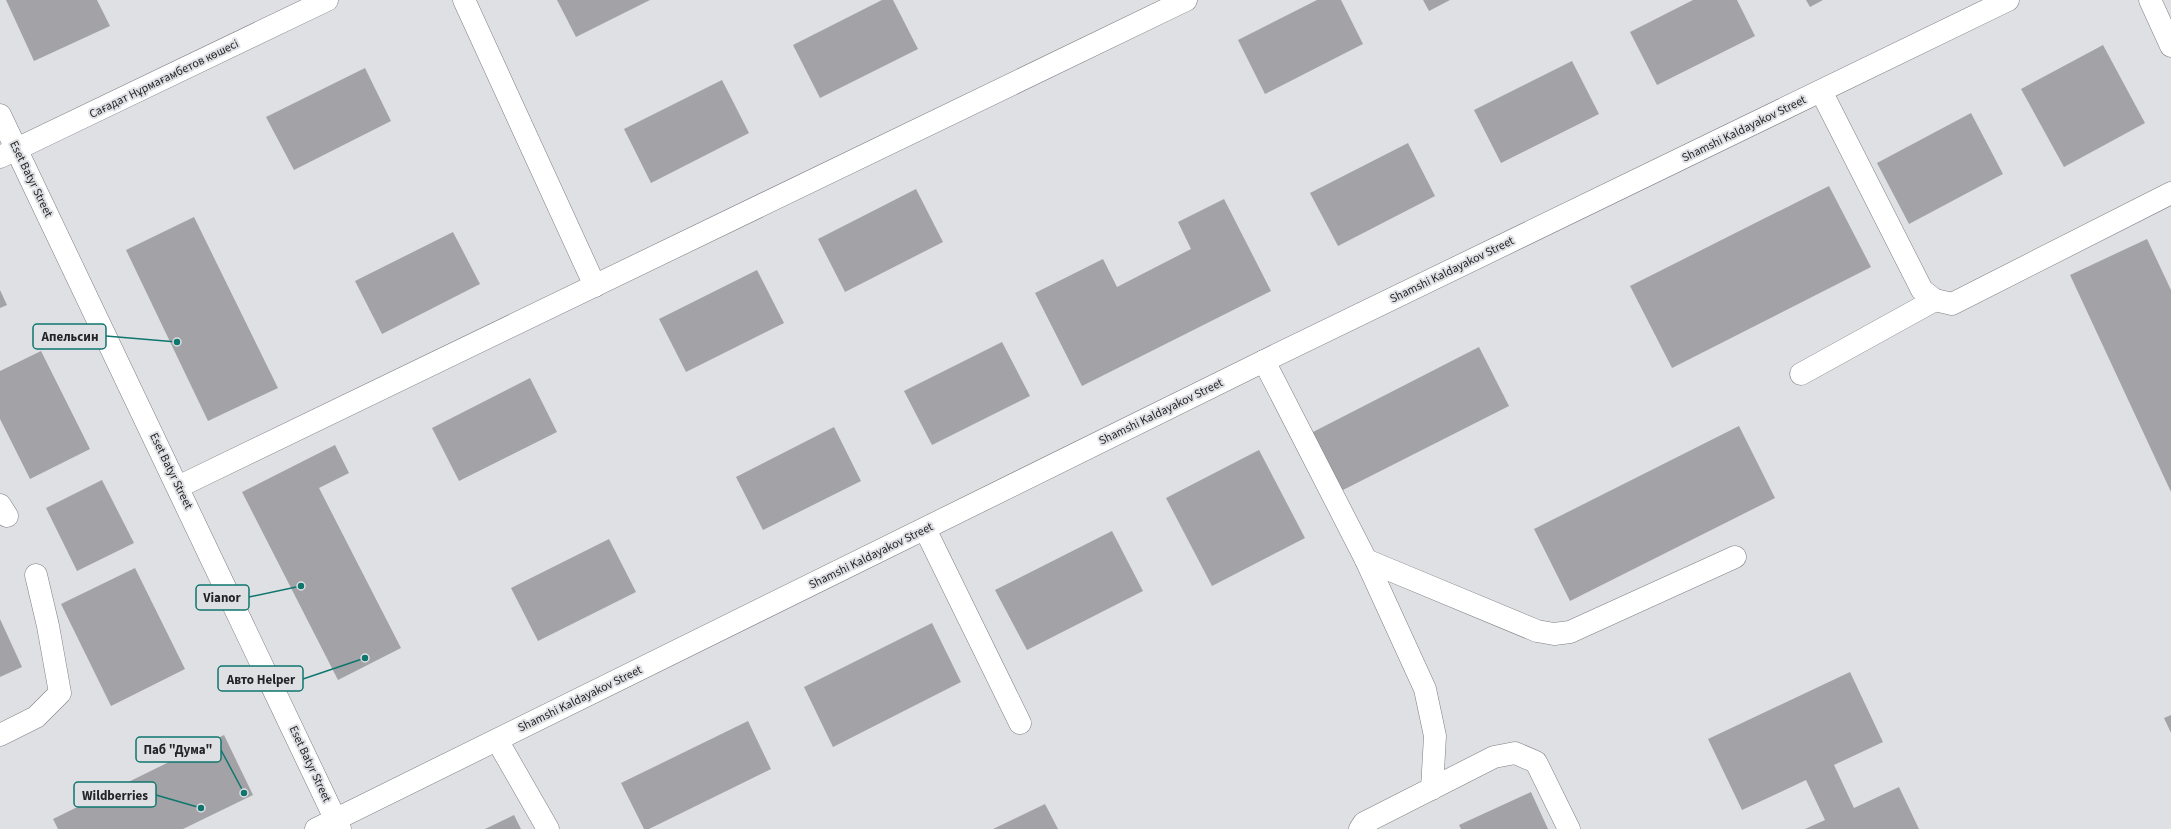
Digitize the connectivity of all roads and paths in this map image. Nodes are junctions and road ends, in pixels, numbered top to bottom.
1 (327, 0) edge
2 (464, 0) edge
3 (1186, 0) edge
4 (2008, 0) edge
5 (2150, 0) edge
6 (2171, 46) edge
7 (1821, 91) junction
8 (0, 114) edge
9 (8, 153) edge
10 (2171, 193) edge
11 (595, 286) junction
12 (1935, 300) junction
13 (1264, 361) junction
14 (1802, 374) dead end
15 (178, 487) junction
16 (925, 530) junction
17 (1735, 557) dead end
18 (1366, 560) junction
19 (36, 575) dead end
20 (1020, 723) dead end
21 (0, 735) edge
22 (497, 740) junction
23 (1432, 789) junction
24 (338, 824) edge
25 (316, 829) edge
26 (548, 829) edge
27 (1360, 829) edge
28 (1569, 829) edge

1 - 9 street, Сағадат Нұрмағамбетов көшесі
2 - 11 street
3 - 11 street
4 - 7 street, Shamshi Kaldayakov Street
5 - 6 street
7 - 12 street
7 - 13 street, Shamshi Kaldayakov Street
8 - 9 street, Eset Batyr Street
9 - 15 street, Eset Batyr Street
10 - 12 street
11 - 15 street
12 - 14 street
13 - 16 street, Shamshi Kaldayakov Street
13 - 18 street
15 - 24 street, Eset Batyr Street
16 - 20 street
16 - 22 street, Shamshi Kaldayakov Street
17 - 18 street
18 - 23 street
19 - 21 street
22 - 24 street, Shamshi Kaldayakov Street
22 - 26 street
23 - 27 street
23 - 28 street
24 - 25 street, Shamshi Kaldayakov Street

